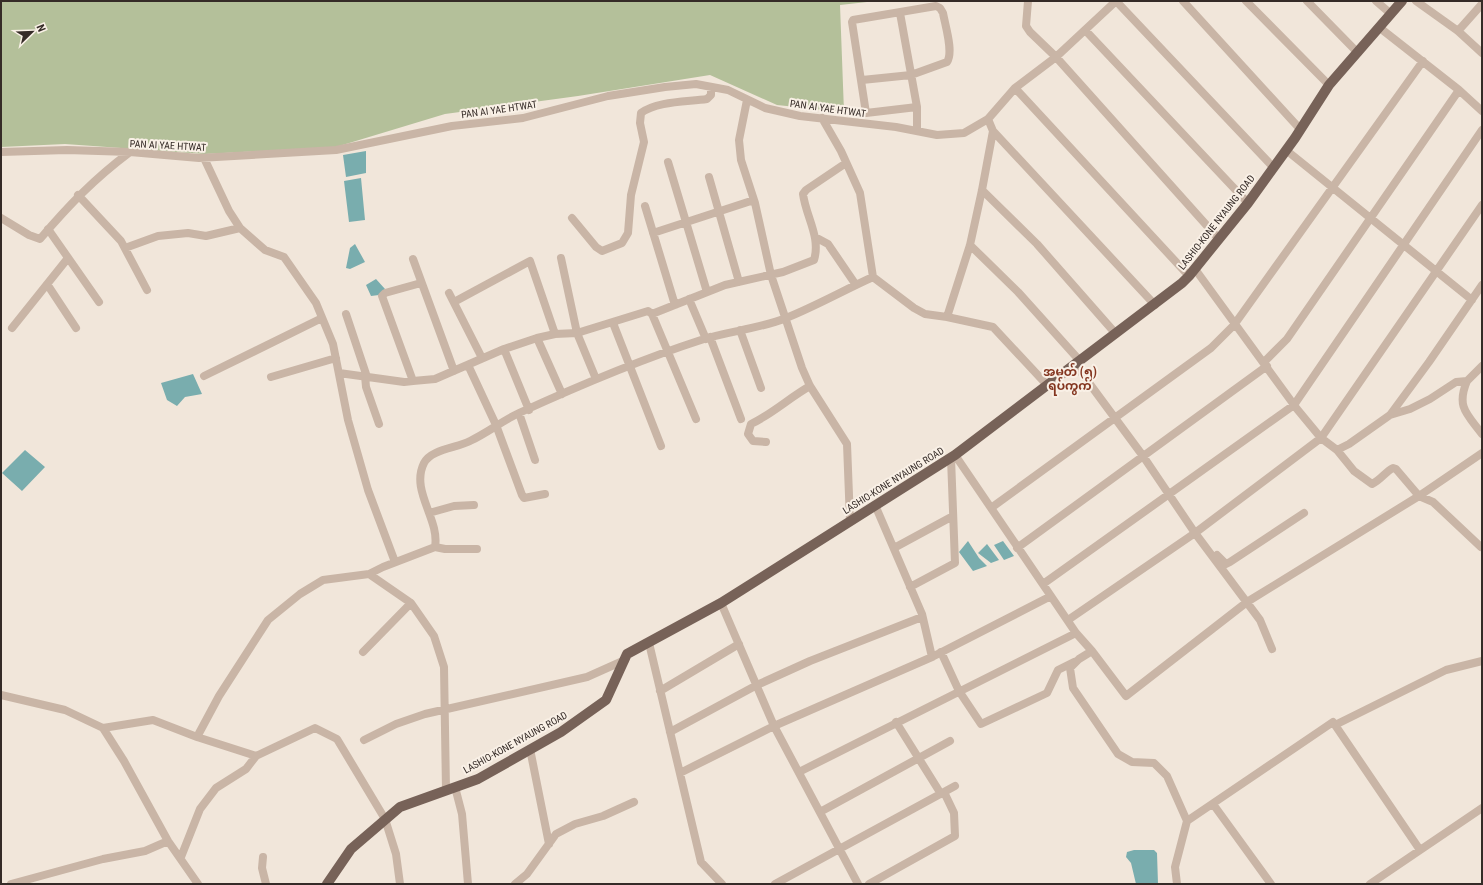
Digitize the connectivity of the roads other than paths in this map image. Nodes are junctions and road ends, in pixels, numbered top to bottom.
1 (1028, 1) edge
2 (1116, 1) edge
3 (1183, 1) edge
4 (1246, 1) edge
5 (1307, 1) edge
6 (1376, 1) edge
7 (1402, 1) edge
8 (1416, 1) edge
9 (1482, 4) edge
10 (900, 13) junction
11 (1391, 14) junction
12 (1380, 28) junction
13 (1085, 30) junction
14 (1458, 31) junction
15 (1358, 53) junction
16 (1482, 53) edge
17 (1056, 57) junction
18 (1423, 61) junction
19 (910, 75) junction
20 (862, 80) junction
21 (1329, 85) junction
22 (711, 87) junction
23 (1015, 88) junction
24 (1459, 90) junction
25 (747, 100) junction
26 (916, 107) junction
27 (1482, 111) edge
28 (822, 118) junction
29 (988, 119) junction
30 (917, 130) junction
31 (1300, 130) junction
32 (1482, 130) edge
33 (994, 131) junction
34 (1286, 150) junction
35 (1, 152) edge
36 (130, 152) junction
37 (204, 158) junction
38 (668, 162) dead end
39 (846, 163) junction
40 (1273, 167) junction
41 (709, 177) dead end
42 (1332, 187) junction
43 (982, 190) junction
44 (78, 196) junction
45 (754, 200) junction
46 (1248, 202) junction
47 (1482, 205) edge
48 (645, 206) dead end
49 (718, 211) junction
50 (1, 218) edge
51 (572, 218) dead end
52 (1371, 218) junction
53 (684, 222) junction
54 (240, 228) junction
55 (48, 229) junction
56 (653, 233) junction
57 (815, 237) junction
58 (1218, 238) junction
59 (1403, 244) junction
60 (970, 245) junction
61 (126, 248) junction
62 (68, 258) junction
63 (561, 258) dead end
64 (413, 259) dead end
65 (1437, 272) junction
66 (1192, 273) junction
67 (771, 275) junction
68 (873, 277) junction
69 (739, 282) junction
70 (421, 283) junction
71 (47, 284) junction
72 (856, 286) junction
73 (1482, 286) edge
74 (147, 290) dead end
75 (706, 292) junction
76 (449, 293) dead end
77 (689, 299) junction
78 (1472, 300) junction
79 (99, 302) dead end
80 (454, 302) junction
81 (675, 304) junction
82 (1155, 305) junction
83 (346, 314) dead end
84 (652, 314) junction
85 (947, 317) junction
86 (322, 318) junction
87 (784, 319) junction
88 (613, 322) junction
89 (1234, 325) junction
90 (12, 328) dead end
91 (76, 328) dead end
92 (740, 330) junction
93 (577, 333) junction
94 (555, 334) junction
95 (1116, 334) junction
96 (537, 338) junction
97 (708, 338) junction
98 (504, 349) junction
99 (667, 352) junction
100 (336, 358) junction
101 (482, 358) junction
102 (1078, 363) junction
103 (1265, 364) junction
104 (468, 365) junction
105 (1482, 366) edge
106 (630, 367) junction
107 (454, 371) junction
108 (339, 373) junction
109 (204, 376) dead end
110 (271, 377) dead end
111 (366, 377) junction
112 (596, 379) junction
113 (1467, 380) junction
114 (412, 381) junction
115 (810, 386) junction
116 (1048, 386) junction
117 (761, 388) dead end
118 (562, 394) junction
119 (1294, 405) junction
120 (529, 410) junction
121 (519, 413) junction
122 (1390, 415) junction
123 (1114, 418) junction
124 (696, 419) dead end
125 (742, 419) dead end
126 (379, 424) dead end
127 (496, 425) junction
128 (1482, 434) edge
129 (1321, 438) junction
130 (766, 442) dead end
131 (661, 446) dead end
132 (1337, 450) junction
133 (1482, 453) edge
134 (1143, 456) junction
135 (953, 457) junction
136 (536, 460) dead end
137 (546, 494) dead end
138 (1169, 494) junction
139 (1419, 496) junction
140 (474, 505) dead end
141 (875, 505) junction
142 (991, 508) junction
143 (1304, 513) dead end
144 (429, 514) junction
145 (953, 516) junction
146 (850, 521) junction
147 (1195, 533) junction
148 (435, 547) junction
149 (1481, 547) edge
150 (894, 548) junction
151 (1017, 548) junction
152 (477, 549) dead end
153 (395, 562) junction
154 (369, 574) junction
155 (1043, 584) junction
156 (910, 587) junction
157 (1052, 596) junction
158 (1247, 602) junction
159 (411, 603) junction
160 (721, 603) junction
161 (922, 617) junction
162 (1068, 620) junction
163 (1076, 633) junction
164 (649, 643) junction
165 (739, 644) junction
166 (1272, 649) dead end
167 (1092, 651) junction
168 (363, 652) dead end
169 (941, 652) junction
170 (932, 657) junction
171 (1079, 659) junction
172 (625, 660) junction
173 (1482, 661) edge
174 (757, 685) junction
175 (660, 690) junction
176 (959, 690) junction
177 (1, 695) edge
178 (444, 710) junction
179 (896, 722) junction
180 (1335, 725) junction
181 (774, 726) junction
182 (103, 728) junction
183 (670, 732) junction
184 (197, 737) junction
185 (364, 740) dead end
186 (950, 742) dead end
187 (530, 749) junction
188 (256, 756) junction
189 (919, 758) junction
190 (799, 772) junction
191 (680, 773) junction
192 (956, 786) dead end
193 (451, 788) junction
194 (943, 793) junction
195 (634, 802) dead end
196 (1214, 804) junction
197 (1482, 808) edge
198 (820, 812) junction
199 (385, 819) junction
200 (1187, 821) junction
201 (168, 841) junction
202 (549, 844) junction
203 (840, 849) junction
204 (1420, 850) junction
205 (181, 857) junction
206 (263, 857) dead end
207 (11, 884) edge
208 (198, 884) edge
209 (266, 884) edge
210 (327, 884) edge
211 (400, 884) edge
212 (468, 884) edge
213 (514, 884) edge
214 (722, 884) edge
215 (775, 884) edge
216 (858, 884) edge
217 (869, 884) edge
218 (1177, 884) edge
219 (1271, 884) edge
220 (1370, 884) edge

1 - 17 street
2 - 13 street, PAN AI YAE HTWAT
2 - 40 street
3 - 31 street
4 - 21 street
5 - 15 street
6 - 11 street
7 - 11 main road, LASHIO-KONE NYAUNG ROAD
8 - 14 street
9 - 14 street
10 - 19 street
10 - 19 street
10 - 20 street
11 - 12 main road, LASHIO-KONE NYAUNG ROAD
12 - 15 main road, LASHIO-KONE NYAUNG ROAD
12 - 18 street
13 - 17 street, PAN AI YAE HTWAT
13 - 46 street
14 - 16 street
15 - 21 main road, LASHIO-KONE NYAUNG ROAD
17 - 23 street, PAN AI YAE HTWAT
17 - 58 street
18 - 24 street
18 - 42 street
19 - 20 street
19 - 26 street
20 - 26 street
21 - 31 main road, LASHIO-KONE NYAUNG ROAD
22 - 25 street, PAN AI YAE HTWAT
22 - 37 street, PAN AI YAE HTWAT
22 - 51 street
23 - 29 street, PAN AI YAE HTWAT
23 - 66 street
24 - 27 street
24 - 52 street
25 - 28 street, PAN AI YAE HTWAT
25 - 45 street
26 - 30 street
28 - 30 street, PAN AI YAE HTWAT
28 - 39 street
29 - 30 street, PAN AI YAE HTWAT
29 - 33 street
31 - 34 main road, LASHIO-KONE NYAUNG ROAD
32 - 59 street
33 - 43 street
33 - 82 street
34 - 40 main road, LASHIO-KONE NYAUNG ROAD
34 - 42 street
35 - 36 street, PAN AI YAE HTWAT
36 - 37 street, PAN AI YAE HTWAT
36 - 44 street
37 - 54 street
38 - 53 street
39 - 57 street
39 - 68 street
40 - 46 main road, LASHIO-KONE NYAUNG ROAD
41 - 49 street
42 - 52 street
42 - 89 street
43 - 60 street
43 - 95 street
44 - 55 street
44 - 61 street
45 - 49 street
45 - 67 street
46 - 58 main road, LASHIO-KONE NYAUNG ROAD
47 - 65 street
48 - 56 street
49 - 53 street
49 - 69 street
50 - 55 street
52 - 59 street
52 - 103 street
53 - 56 street
53 - 75 street
54 - 61 street
54 - 86 street
55 - 62 street
56 - 81 street
57 - 67 street
57 - 72 street
58 - 66 main road, LASHIO-KONE NYAUNG ROAD
59 - 65 street
59 - 119 street
60 - 85 street
60 - 102 street
61 - 74 street
62 - 71 street
62 - 79 street
63 - 93 street
64 - 70 street
65 - 78 street
65 - 129 street
66 - 82 main road, LASHIO-KONE NYAUNG ROAD
66 - 89 street
67 - 69 street
67 - 87 street
68 - 72 street
68 - 85 street
69 - 75 street
70 - 107 street
70 - 114 street
71 - 90 street
71 - 91 street
72 - 87 street
73 - 78 street
75 - 77 street
76 - 80 street
77 - 81 street
77 - 97 street
78 - 122 street
80 - 94 street
80 - 101 street
81 - 84 street
82 - 95 main road, LASHIO-KONE NYAUNG ROAD
83 - 111 street
84 - 88 street
84 - 99 street
85 - 116 street
86 - 100 street
86 - 109 street
87 - 92 street
87 - 115 street
88 - 93 street
88 - 106 street
89 - 103 street
89 - 123 street
92 - 97 street
92 - 117 street
93 - 94 street
93 - 112 street
94 - 96 street
95 - 102 main road, LASHIO-KONE NYAUNG ROAD
96 - 98 street
96 - 118 street
97 - 99 street
97 - 125 street
98 - 101 street
98 - 120 street
99 - 106 street
99 - 124 street
100 - 108 street
100 - 110 street
101 - 104 street
102 - 116 main road, LASHIO-KONE NYAUNG ROAD
102 - 123 street
103 - 119 street
103 - 134 street
104 - 107 street
104 - 127 street
105 - 113 street
106 - 112 street
106 - 131 street
107 - 114 street
108 - 111 street
108 - 153 street
111 - 114 street
111 - 126 street
112 - 118 street
113 - 122 street
113 - 128 street
115 - 130 street
115 - 146 street
116 - 135 main road, LASHIO-KONE NYAUNG ROAD
118 - 120 street
119 - 129 street
119 - 138 street
120 - 121 street
121 - 127 street
121 - 136 street
122 - 132 street
123 - 134 street
123 - 142 street
127 - 137 street
127 - 144 street
129 - 132 street
129 - 147 street
132 - 139 street
133 - 139 street
134 - 138 street
134 - 151 street
135 - 141 main road, LASHIO-KONE NYAUNG ROAD
135 - 142 street
135 - 145 street
138 - 147 street
138 - 155 street
139 - 149 street
139 - 158 street
140 - 144 street
141 - 146 main road, LASHIO-KONE NYAUNG ROAD
141 - 150 street
142 - 151 street
143 - 147 street
144 - 148 street
145 - 150 street
145 - 156 street
146 - 160 main road, LASHIO-KONE NYAUNG ROAD
147 - 158 street
147 - 162 street
148 - 152 street
148 - 153 street
150 - 156 street
151 - 155 street
153 - 154 street
154 - 159 street
154 - 184 street
155 - 157 street
156 - 161 street
157 - 162 street
157 - 169 street
158 - 166 street
158 - 167 street
159 - 168 street
159 - 178 street
160 - 164 main road, LASHIO-KONE NYAUNG ROAD
160 - 165 street
161 - 170 street
161 - 174 street
162 - 163 street
163 - 167 street
163 - 176 street
164 - 172 main road, LASHIO-KONE NYAUNG ROAD
164 - 175 street
165 - 174 street
165 - 175 street
167 - 171 street
169 - 170 street
169 - 176 street
170 - 181 street
171 - 176 street
171 - 200 street
172 - 178 street
172 - 187 main road, LASHIO-KONE NYAUNG ROAD
173 - 180 street
174 - 181 street
174 - 183 street
175 - 183 street
176 - 179 street
177 - 182 street
178 - 185 street
178 - 193 street
179 - 189 street
179 - 190 street
180 - 196 street
180 - 204 street
181 - 190 street
181 - 191 street
182 - 184 street
182 - 201 street
183 - 191 street
184 - 188 street
186 - 189 street
187 - 193 main road, LASHIO-KONE NYAUNG ROAD
187 - 202 street
188 - 199 street
188 - 205 street
189 - 194 street
189 - 198 street
190 - 198 street
191 - 214 street
192 - 194 street
193 - 199 main road, LASHIO-KONE NYAUNG ROAD
193 - 212 street
194 - 203 street
194 - 217 street
195 - 202 street
196 - 200 street
196 - 219 street
197 - 204 street
198 - 203 street
199 - 210 main road, LASHIO-KONE NYAUNG ROAD
199 - 211 street
200 - 218 street
201 - 205 street
201 - 207 street
202 - 213 street
203 - 215 street
203 - 216 street
204 - 220 street
205 - 208 street
206 - 209 street

